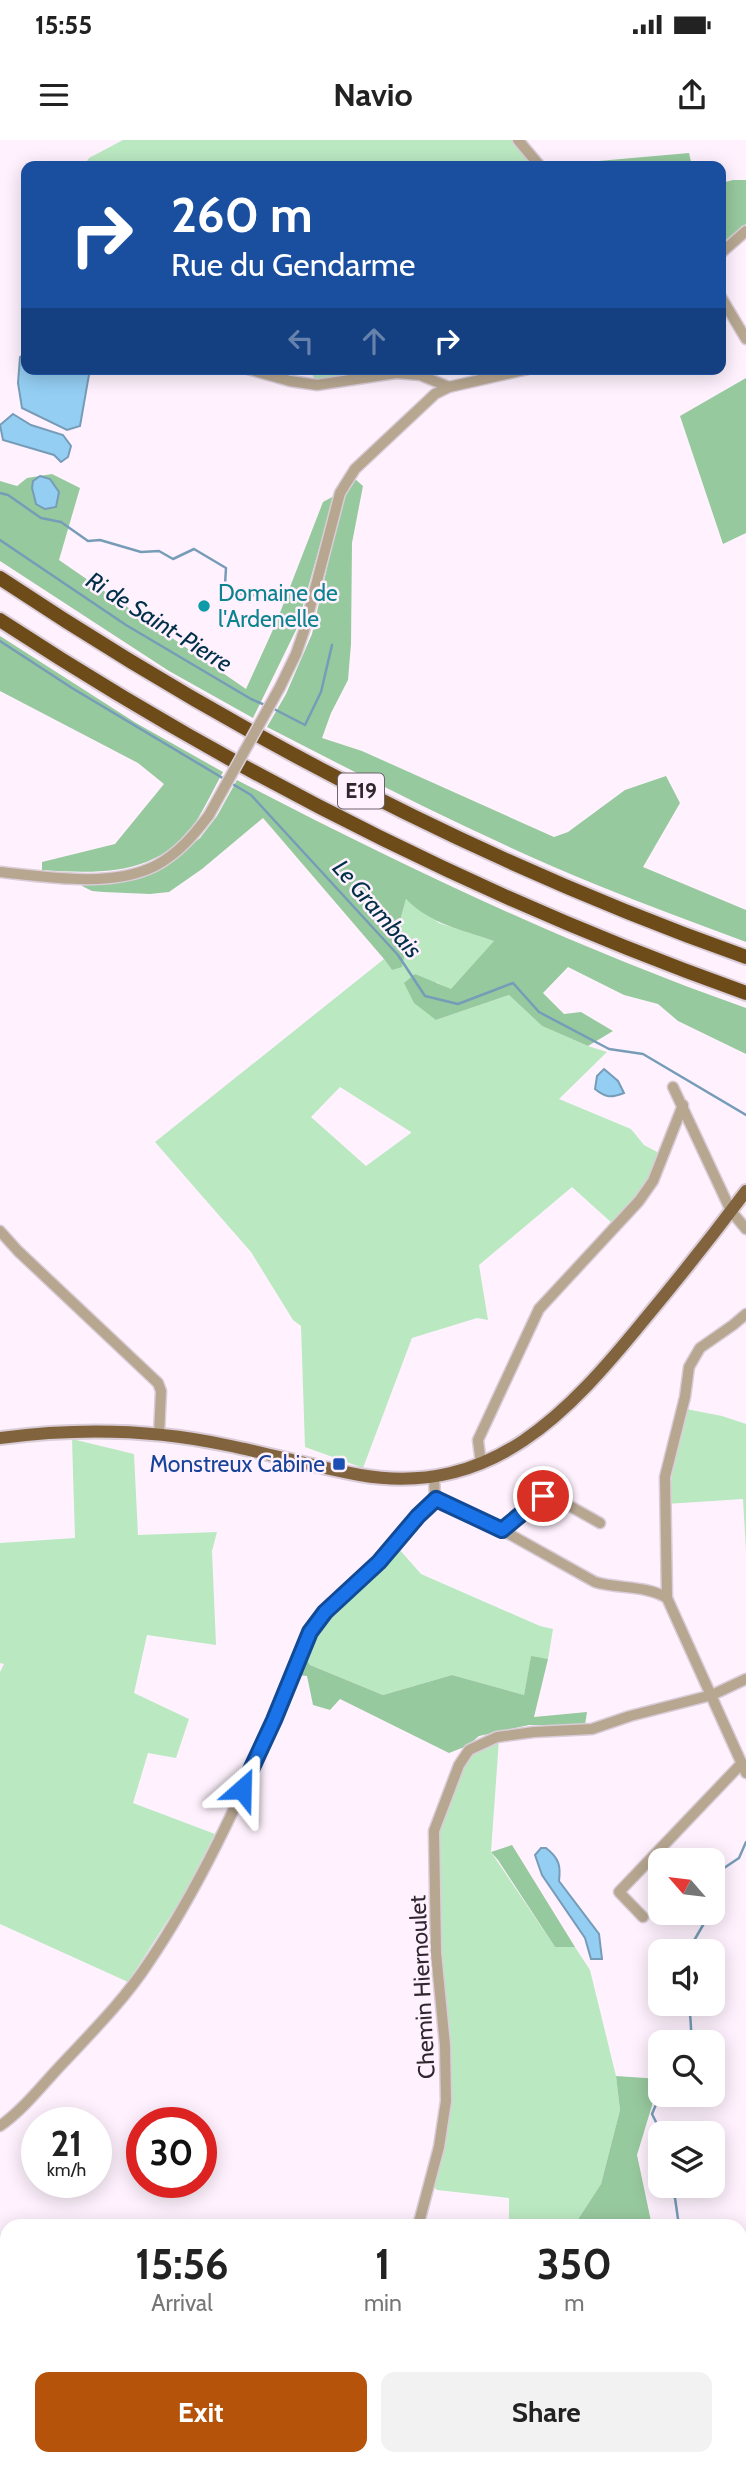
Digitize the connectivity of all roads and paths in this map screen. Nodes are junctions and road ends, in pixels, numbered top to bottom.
1 (518, 140) edge
2 (536, 161) edge
3 (746, 232) edge
4 (726, 249) edge
5 (726, 306) edge
6 (746, 340) edge
7 (268, 375) edge
8 (383, 375) edge
9 (420, 375) edge
10 (502, 375) edge
11 (449, 387) junction
12 (0, 578) edge
13 (0, 620) edge
14 (0, 872) edge
15 (746, 957) edge
16 (746, 993) edge
17 (673, 1087) dead end
18 (683, 1105) junction
19 (746, 1191) edge
20 (731, 1211) junction
21 (746, 1229) edge
22 (0, 1231) edge
23 (746, 1314) edge
24 (159, 1435) junction
25 (0, 1438) edge
26 (481, 1464) junction
27 (434, 1476) junction
28 (436, 1499) junction
29 (600, 1523) dead end
30 (502, 1530) junction
31 (667, 1598) junction
32 (746, 1679) edge
33 (712, 1695) junction
34 (744, 1768) edge
35 (643, 1917) dead end
36 (0, 2126) edge
37 (420, 2219) edge

1 - 2 street
3 - 4 street
5 - 6 street
7 - 8 street
9 - 11 street
10 - 11 street
11 - 14 street, bridge
12 - 15 highway, E19
13 - 16 highway, E19
17 - 18 street
18 - 20 street
18 - 26 street
19 - 20 main road
20 - 21 street
20 - 26 main road
22 - 24 street
23 - 31 street
24 - 25 main road
24 - 27 main road
26 - 27 main road
27 - 28 street
28 - 30 street
28 - 36 street
29 - 30 street
30 - 31 street
31 - 33 street
32 - 33 street, Chemin Hiernoulet
33 - 34 street
33 - 37 street, Chemin Hiernoulet
34 - 35 street

